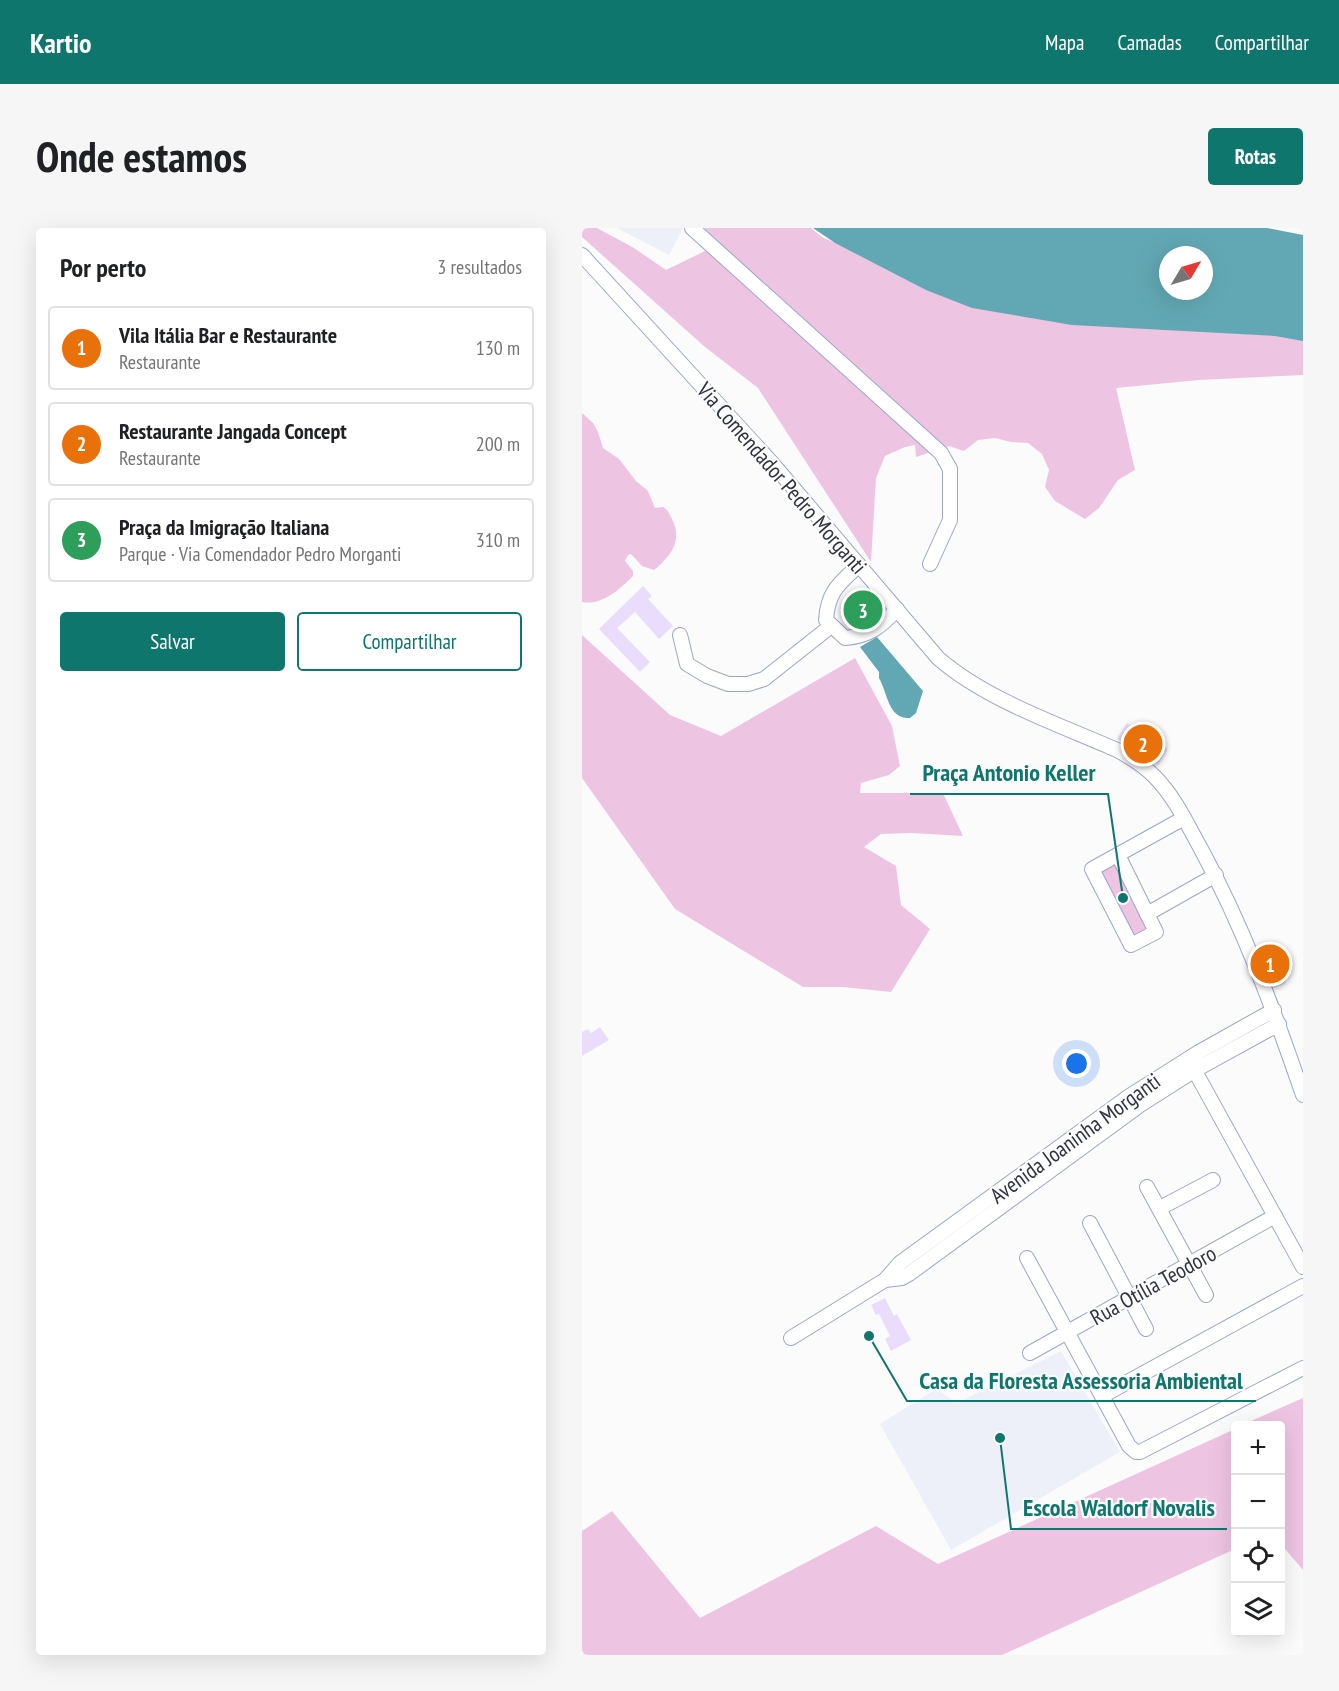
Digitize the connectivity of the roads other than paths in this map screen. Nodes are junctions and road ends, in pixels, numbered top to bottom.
1 (692, 228) edge
2 (582, 255) edge
3 (930, 564) dead end
4 (859, 565) junction
5 (897, 609) junction
6 (831, 626) junction
7 (680, 635) dead end
8 (1184, 818) junction
9 (1118, 855) junction
10 (1216, 875) junction
11 (1147, 914) junction
12 (1276, 1017) junction
13 (1191, 1064) junction
14 (1303, 1095) edge
15 (1213, 1180) dead end
16 (1147, 1187) dead end
17 (1160, 1208) junction
18 (1275, 1216) junction
19 (1090, 1223) dead end
20 (1027, 1258) dead end
21 (1189, 1264) junction
22 (1303, 1267) edge
23 (1303, 1286) edge
24 (1206, 1295) dead end
25 (1130, 1298) junction
26 (1146, 1329) dead end
27 (1066, 1333) junction
28 (791, 1338) dead end
29 (1030, 1353) dead end
30 (1303, 1368) edge
31 (1102, 1396) junction

1 - 3 street
2 - 4 street, Via Comendador Pedro Morganti
4 - 5 street, Via Comendador Pedro Morganti
4 - 6 street
5 - 6 street
5 - 8 street, Via Comendador Pedro Morganti
6 - 7 street
8 - 9 street
8 - 10 street, Via Comendador Pedro Morganti
9 - 11 street
9 - 11 street
10 - 11 street
10 - 12 street, Via Comendador Pedro Morganti
12 - 13 street, Avenida Joaninha Morganti
12 - 14 street, Via Comendador Pedro Morganti
13 - 18 street
13 - 28 street, Avenida Joaninha Morganti
15 - 17 street
16 - 17 street
17 - 21 street
18 - 21 street, Rua Otília Teodoro
18 - 22 street
19 - 25 street
20 - 27 street
21 - 24 street
21 - 25 street, Rua Otília Teodoro
23 - 31 street
25 - 26 street
25 - 27 street, Rua Otília Teodoro
27 - 29 street, Rua Otília Teodoro
27 - 31 street
30 - 31 street

